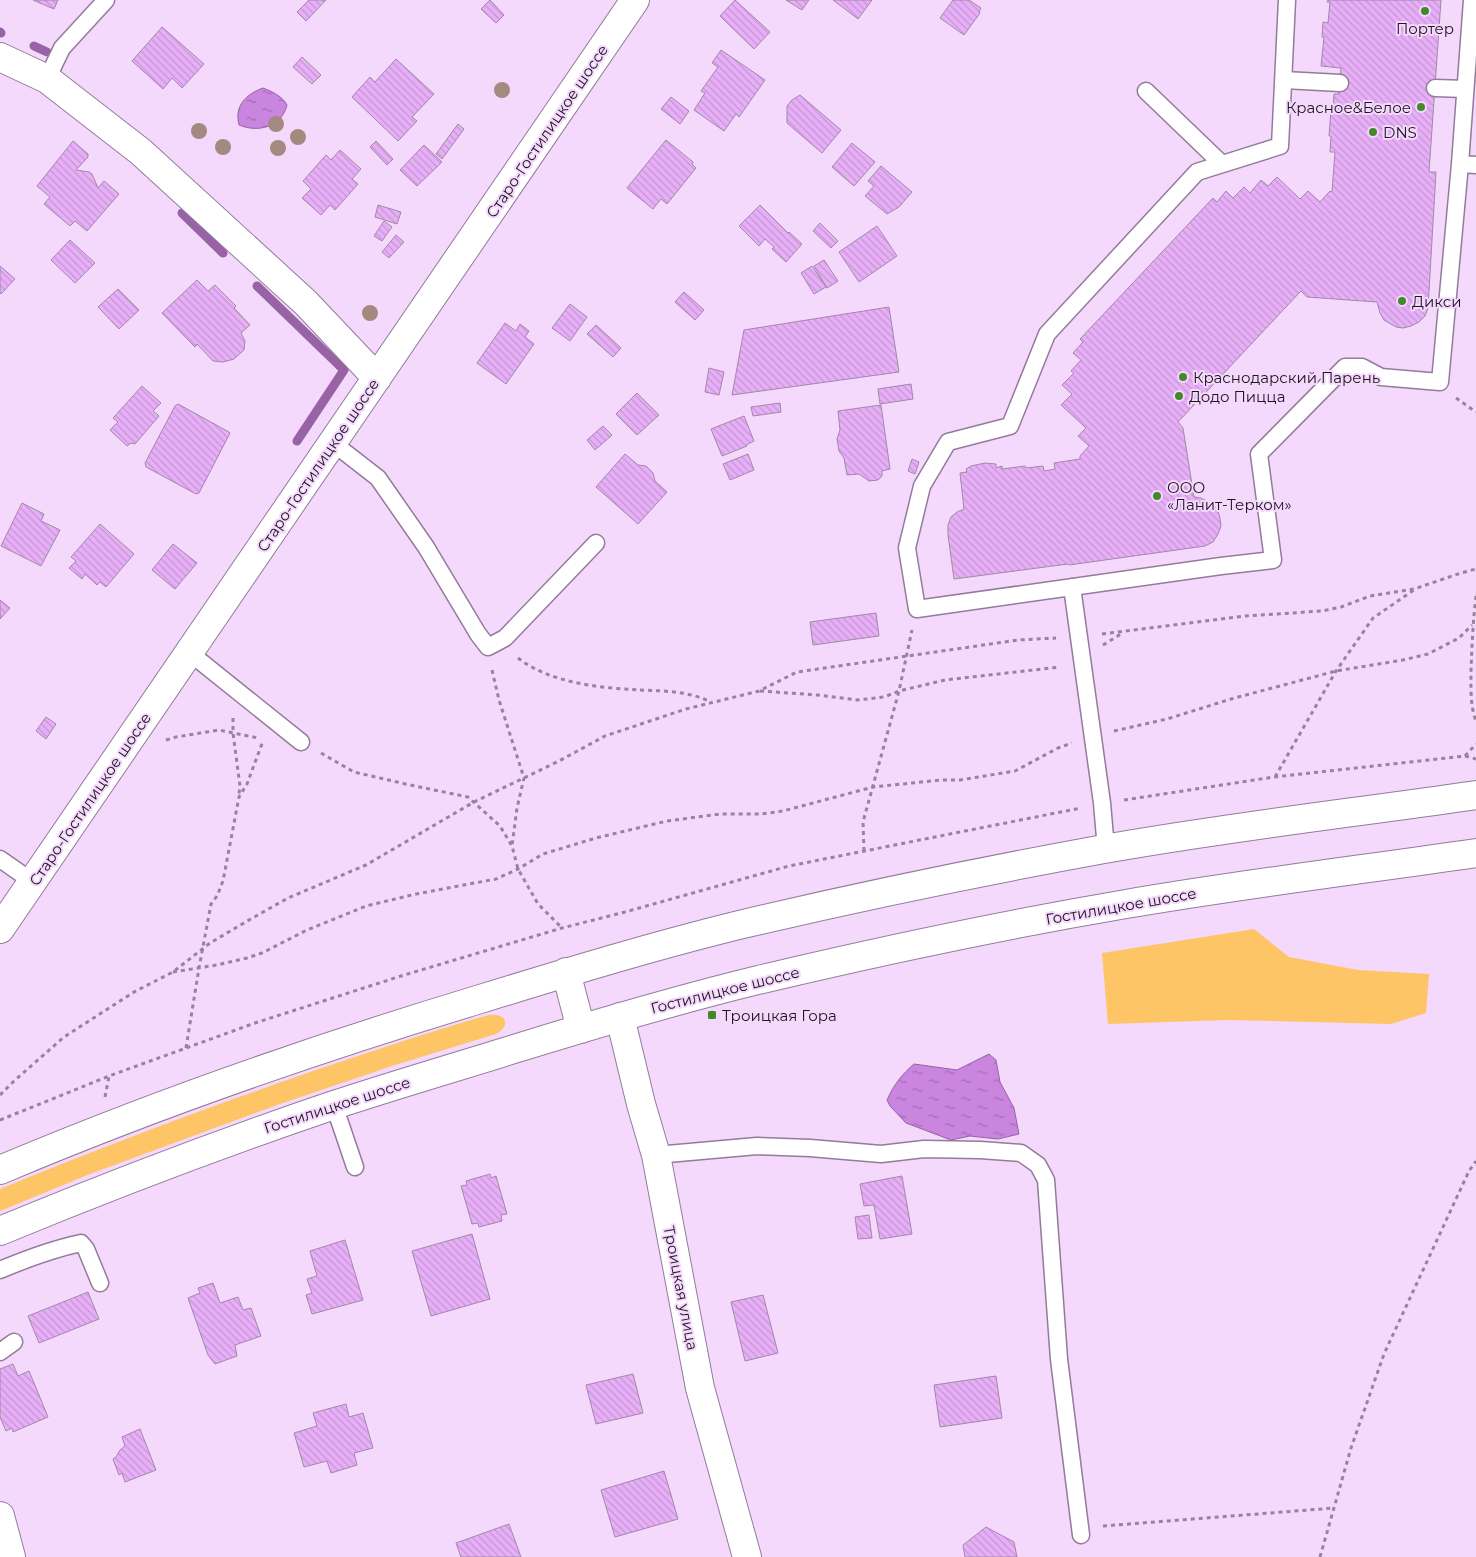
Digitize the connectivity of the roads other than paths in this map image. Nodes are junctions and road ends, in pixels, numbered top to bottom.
1 (106, 0) edge
2 (635, 0) edge
3 (1287, 0) edge
4 (1472, 0) edge
5 (0, 57) edge
6 (47, 79) junction
7 (1284, 80) junction
8 (1340, 83) dead end
9 (1435, 88) dead end
10 (1465, 89) junction
11 (1146, 91) dead end
12 (1222, 164) junction
13 (1468, 164) edge
14 (377, 378) junction
15 (333, 442) junction
16 (596, 543) dead end
17 (1072, 587) junction
18 (190, 653) junction
19 (301, 742) road end
20 (1476, 795) edge
21 (1106, 849) junction
22 (1476, 853) edge
23 (0, 858) edge
24 (33, 882) junction
25 (0, 929) edge
26 (566, 972) junction
27 (620, 1017) junction
28 (581, 1029) junction
29 (334, 1105) junction
30 (656, 1155) junction
31 (355, 1167) dead end
32 (0, 1170) edge
33 (0, 1231) edge
34 (0, 1270) edge
35 (100, 1283) dead end
36 (14, 1342) dead end
37 (0, 1352) edge
38 (0, 1516) edge
39 (1081, 1529) road end
40 (11, 1557) edge
41 (747, 1557) edge

1 - 6 lane
2 - 14 main road, Старо-Гостилицкое шоссе
3 - 7 lane
4 - 10 lane
5 - 6 main road
6 - 14 main road
7 - 8 lane
7 - 12 lane
9 - 10 lane
10 - 13 lane
11 - 12 lane
12 - 17 lane
13 - 17 lane
14 - 15 main road, Старо-Гостилицкое шоссе
15 - 16 lane
15 - 18 main road, Старо-Гостилицкое шоссе
17 - 21 lane
18 - 19 lane
18 - 24 main road, Старо-Гостилицкое шоссе
20 - 21 main road
21 - 26 main road
22 - 27 main road, Гостилицкое шоссе
23 - 24 lane
24 - 25 main road, Старо-Гостилицкое шоссе
26 - 28 main road
26 - 32 main road
27 - 28 main road, Гостилицкое шоссе
27 - 30 main road, Троицкая улица
28 - 29 main road, Гостилицкое шоссе
29 - 31 lane
29 - 33 main road, Гостилицкое шоссе
30 - 39 lane
30 - 41 main road, Троицкая улица
34 - 35 lane
36 - 37 lane
38 - 40 main road

